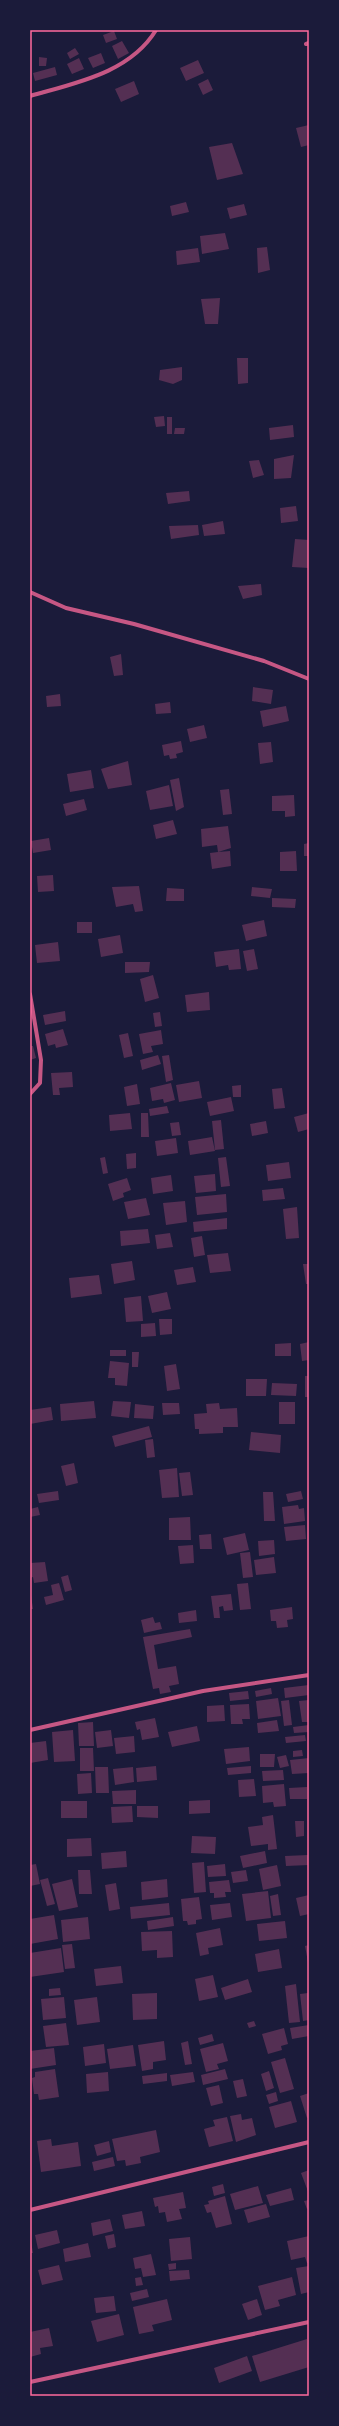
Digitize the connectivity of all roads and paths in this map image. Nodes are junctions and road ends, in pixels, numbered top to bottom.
1 (156, 30) edge
2 (30, 96) edge
3 (30, 592) edge
4 (309, 679) edge
5 (30, 994) edge
6 (30, 1094) edge
7 (309, 1675) edge
8 (30, 1730) edge
9 (309, 2142) edge
10 (30, 2210) edge
11 (309, 2322) edge
12 (30, 2382) edge

1 - 2 street
3 - 4 street
5 - 6 street
7 - 8 street
9 - 10 street
11 - 12 street

